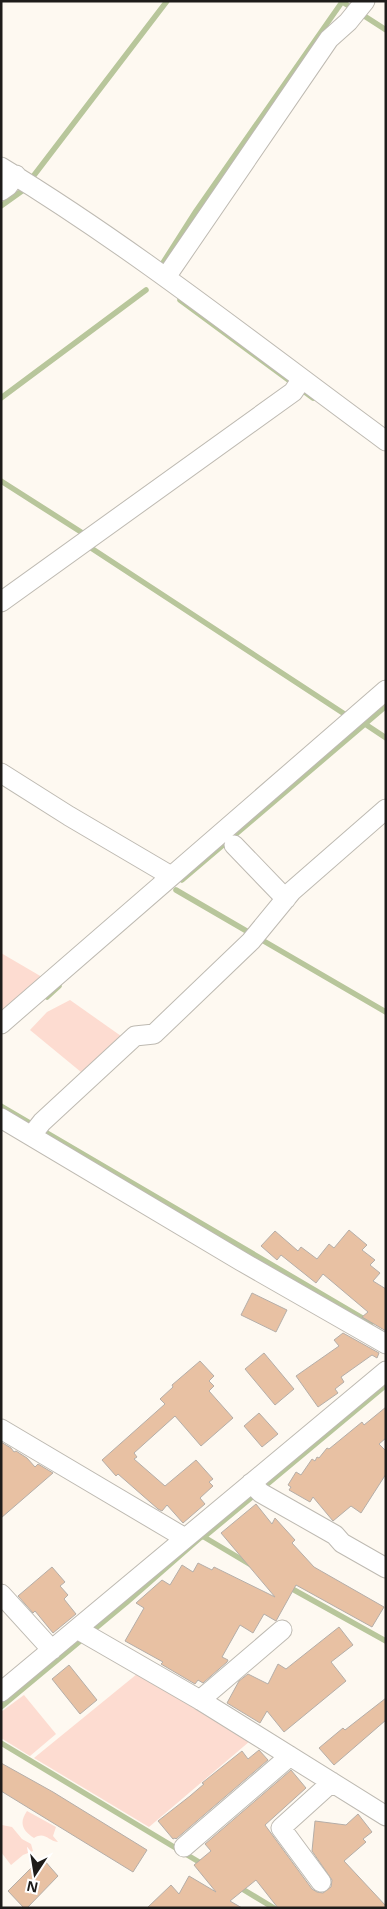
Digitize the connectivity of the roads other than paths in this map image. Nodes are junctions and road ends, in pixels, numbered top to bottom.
1 (359, 8) edge
2 (14, 181) edge
3 (160, 273) junction
4 (298, 385) junction
5 (386, 441) edge
6 (1, 602) edge
7 (386, 690) edge
8 (1, 773) edge
9 (386, 809) edge
10 (234, 845) dead end
11 (171, 876) junction
12 (286, 899) junction
13 (1, 1024) edge
14 (1, 1118) edge
15 (36, 1130) junction
16 (386, 1344) edge
17 (386, 1371) edge
18 (1, 1429) edge
19 (256, 1488) junction
20 (189, 1535) junction
21 (386, 1568) edge
22 (1, 1594) edge
23 (282, 1630) dead end
24 (83, 1633) junction
25 (52, 1650) junction
26 (1, 1692) edge
27 (200, 1700) junction
28 (290, 1756) junction
29 (332, 1782) junction
30 (386, 1816) edge
31 (184, 1847) dead end
32 (321, 1882) dead end

1 - 3 street
2 - 3 street
3 - 4 street
4 - 5 street
4 - 6 street
7 - 11 street
8 - 11 street
9 - 12 street
10 - 12 street
11 - 13 street
12 - 15 street
14 - 15 street
15 - 16 street
17 - 19 street
18 - 20 street
19 - 20 street
19 - 21 street
20 - 24 street
22 - 25 street
23 - 27 street
24 - 25 street
24 - 27 street
25 - 26 street
27 - 28 street
28 - 29 street
28 - 31 street
29 - 30 street
29 - 32 street

